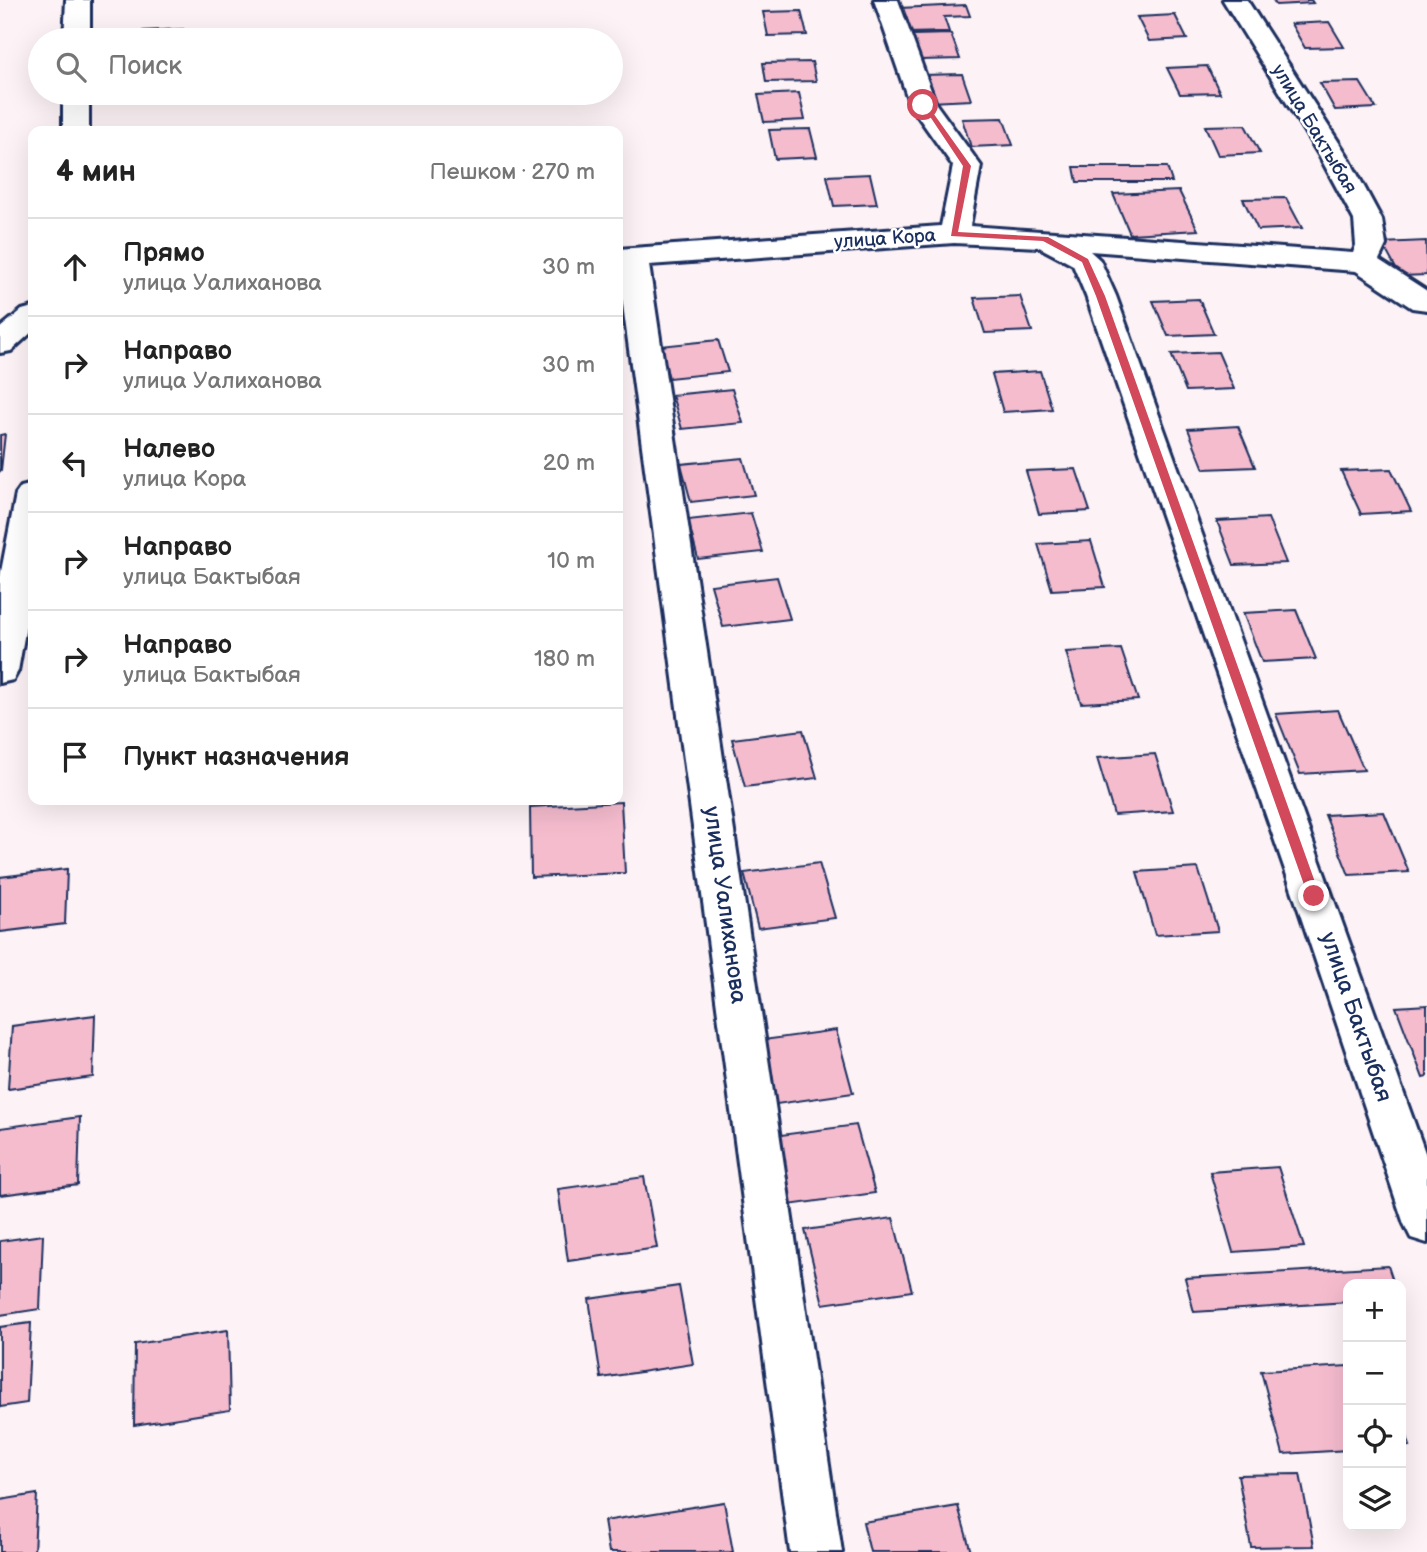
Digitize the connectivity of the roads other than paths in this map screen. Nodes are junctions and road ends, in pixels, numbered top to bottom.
1 (78, 0) edge
2 (886, 0) edge
3 (1235, 0) edge
4 (77, 28) edge
5 (76, 105) edge
6 (76, 126) edge
7 (954, 234) junction
8 (1045, 239) junction
9 (625, 257) edge
10 (1363, 263) junction
11 (1427, 301) edge
12 (28, 320) edge
13 (0, 344) edge
14 (28, 522) edge
15 (0, 671) edge
16 (1427, 1224) edge
17 (816, 1552) edge

1 - 4 street
2 - 7 street
3 - 10 street, улица Бактыбая
5 - 6 street
7 - 8 street, улица Кора
7 - 9 street, улица Кора
8 - 10 street, улица Кора
8 - 16 street, улица Бактыбая
9 - 17 street, улица Уалиханова
10 - 11 street
12 - 13 street
14 - 15 street

